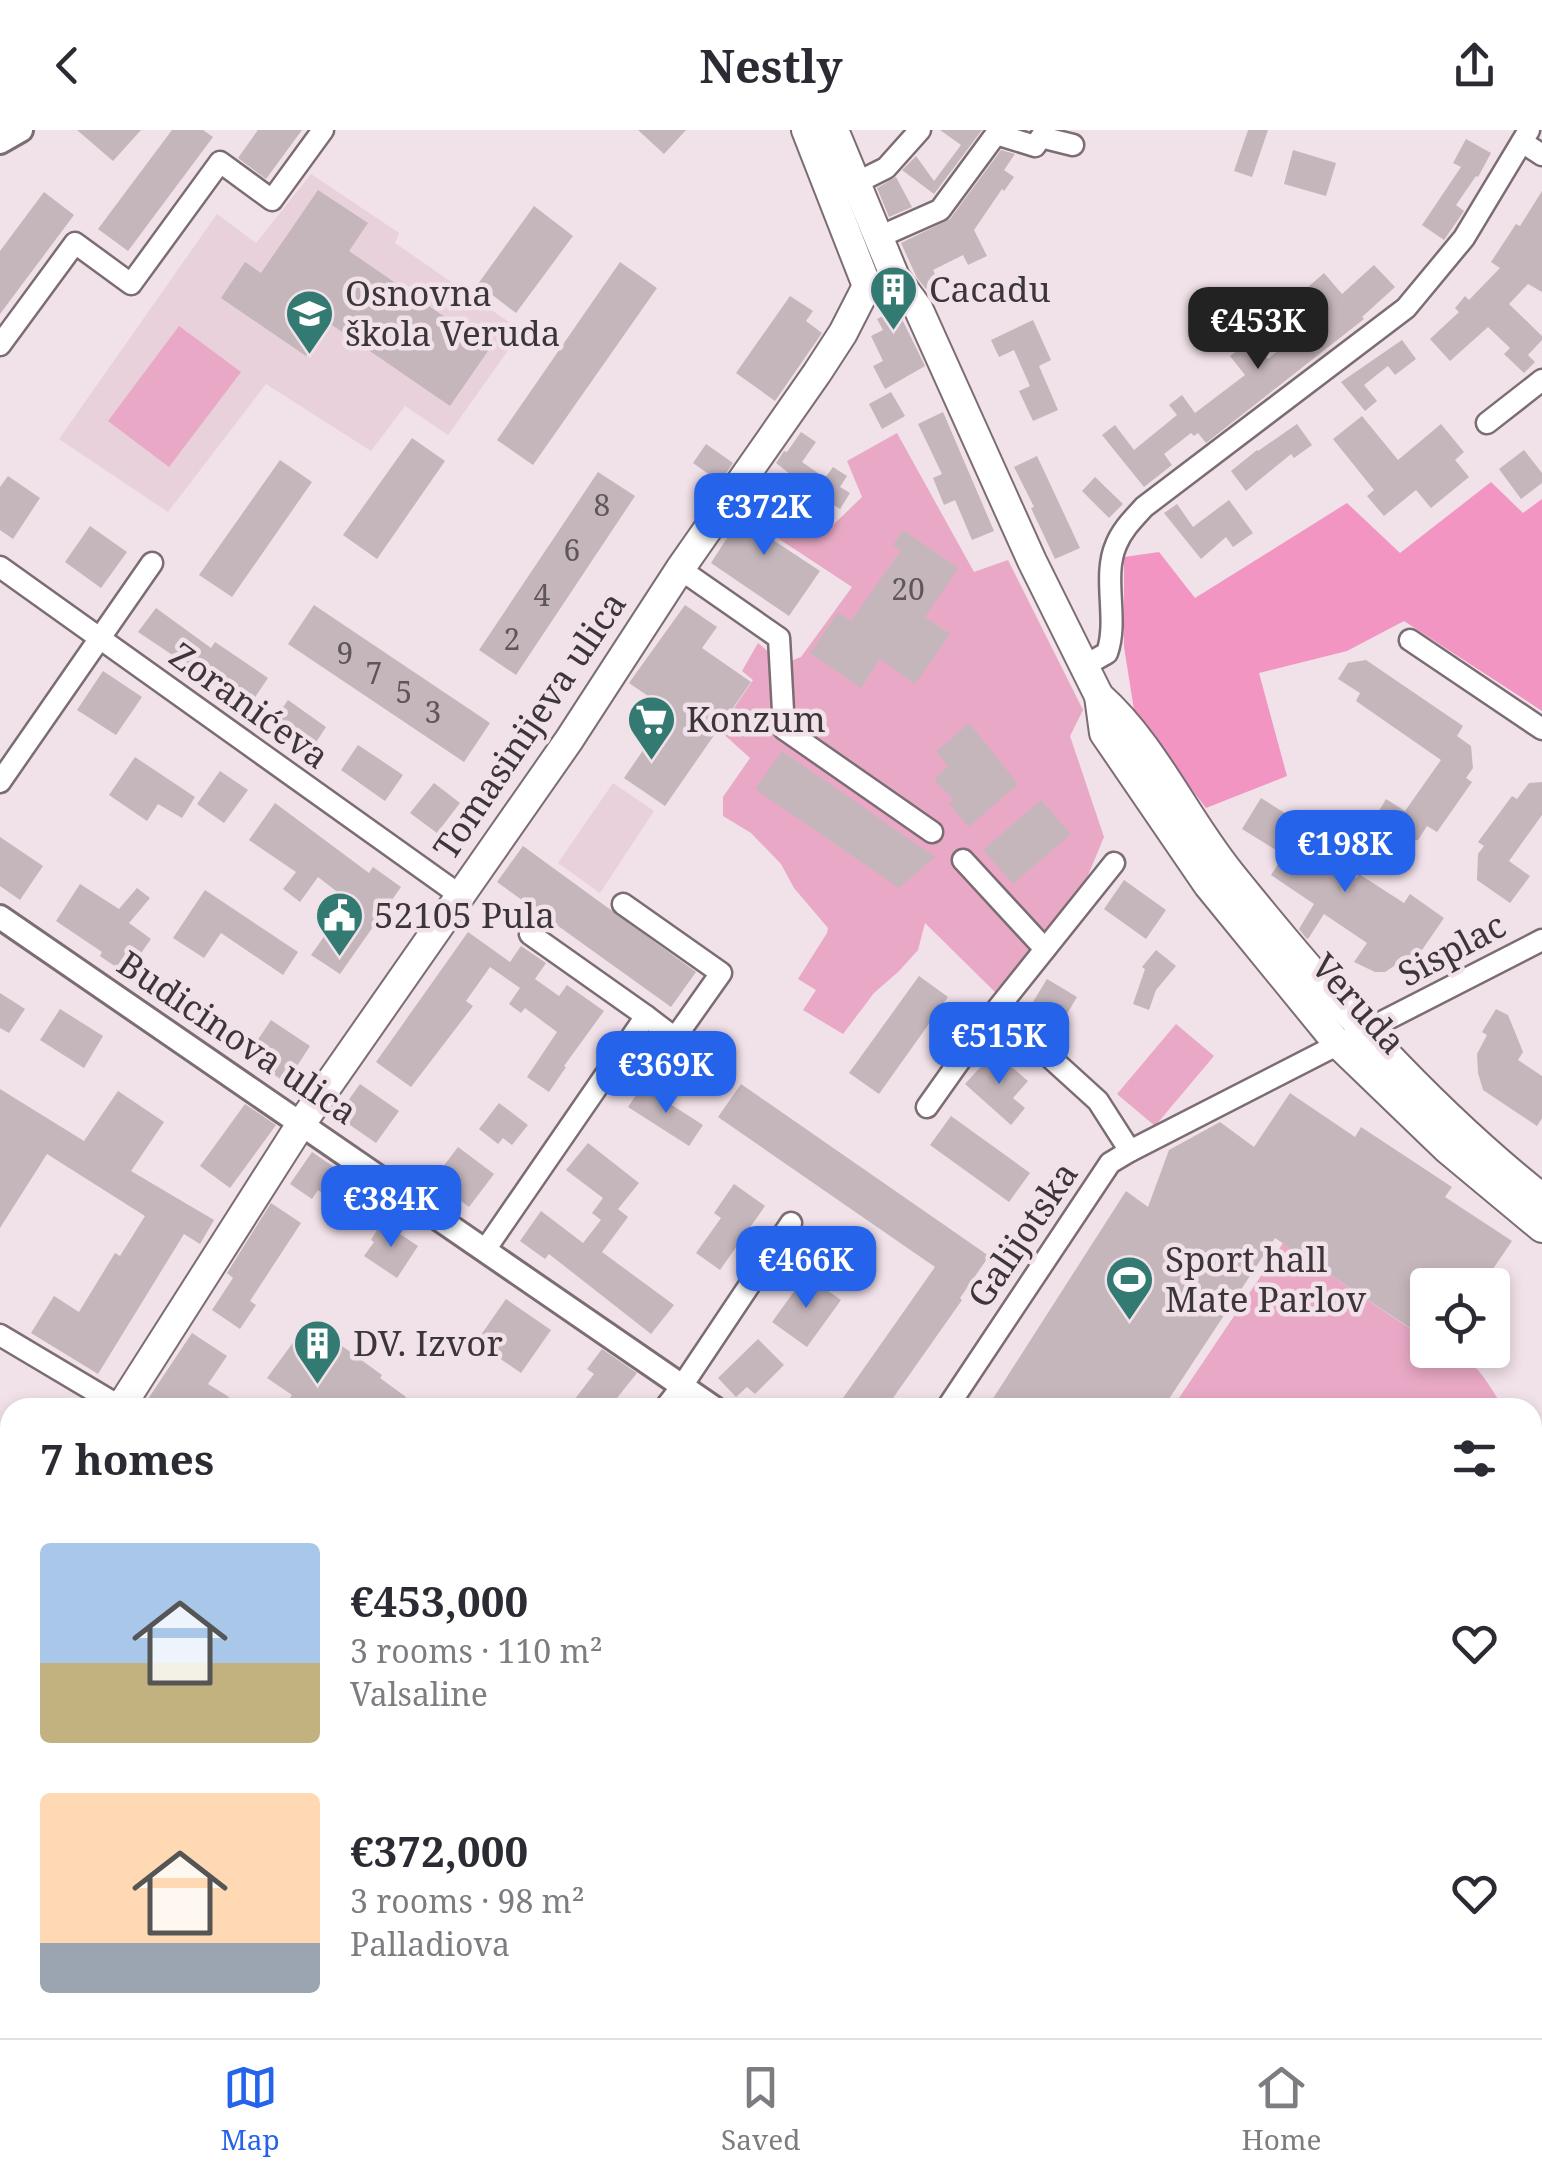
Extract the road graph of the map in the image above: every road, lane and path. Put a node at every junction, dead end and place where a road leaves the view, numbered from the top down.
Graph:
1 (21, 130) edge
2 (323, 130) edge
3 (806, 130) edge
4 (834, 130) edge
5 (920, 130) edge
6 (1526, 136) edge
7 (0, 142) edge
8 (1073, 145) dead end
9 (1542, 155) edge
10 (856, 183) junction
11 (879, 237) junction
12 (896, 277) junction
13 (867, 286) junction
14 (0, 345) edge
15 (1542, 380) edge
16 (1488, 423) dead end
17 (152, 563) dead end
18 (0, 567) edge
19 (680, 569) junction
20 (98, 638) junction
21 (1410, 640) dead end
22 (1084, 666) junction
23 (1099, 696) junction
24 (1542, 729) edge
25 (0, 782) edge
26 (932, 832) dead end
27 (962, 860) dead end
28 (1114, 862) dead end
29 (460, 896) junction
30 (624, 904) dead end
31 (0, 918) edge
32 (530, 934) dead end
33 (1542, 940) edge
34 (1045, 950) junction
35 (646, 1016) junction
36 (990, 1018) junction
37 (1364, 1032) junction
38 (1338, 1044) junction
39 (927, 1107) dead end
40 (301, 1124) junction
41 (1130, 1151) junction
42 (1542, 1198) edge
43 (791, 1222) dead end
44 (1542, 1228) edge
45 (485, 1250) junction
46 (0, 1335) edge
47 (682, 1386) junction
48 (105, 1398) edge
49 (126, 1398) edge
50 (673, 1398) edge
51 (699, 1398) edge
52 (954, 1398) edge

1 - 7 street
2 - 14 street
3 - 13 main road
4 - 10 main road, Veruda
5 - 10 street
6 - 9 street
6 - 22 street
8 - 11 street
10 - 11 main road, Veruda
11 - 12 main road, Veruda
12 - 13 main road
12 - 22 main road, Veruda
13 - 19 main road, Tomasinijeva ulica
15 - 16 street
17 - 20 street
18 - 20 street, Zoranićeva
19 - 26 street
19 - 29 main road, Tomasinijeva ulica
20 - 25 street
20 - 29 street, Zoranićeva
21 - 24 street
22 - 23 main road, Veruda
23 - 37 main road, Veruda
23 - 38 main road, Veruda
27 - 34 street
28 - 34 street
29 - 40 main road, Tomasinijeva ulica
30 - 35 street
31 - 40 street, Budicinova ulica
32 - 35 street
33 - 37 street, Sisplac
34 - 36 street
35 - 45 street
36 - 39 street
36 - 41 street
37 - 38 street, Sisplac
37 - 42 main road, Veruda
38 - 41 street, Galijotska
38 - 44 main road, Veruda
40 - 45 street, Budicinova ulica
40 - 49 main road, Tomasinijeva ulica
41 - 52 street, Galijotska
43 - 47 street
45 - 47 street, Budicinova ulica
46 - 48 street
47 - 50 street
47 - 51 street, Budicinova ulica

